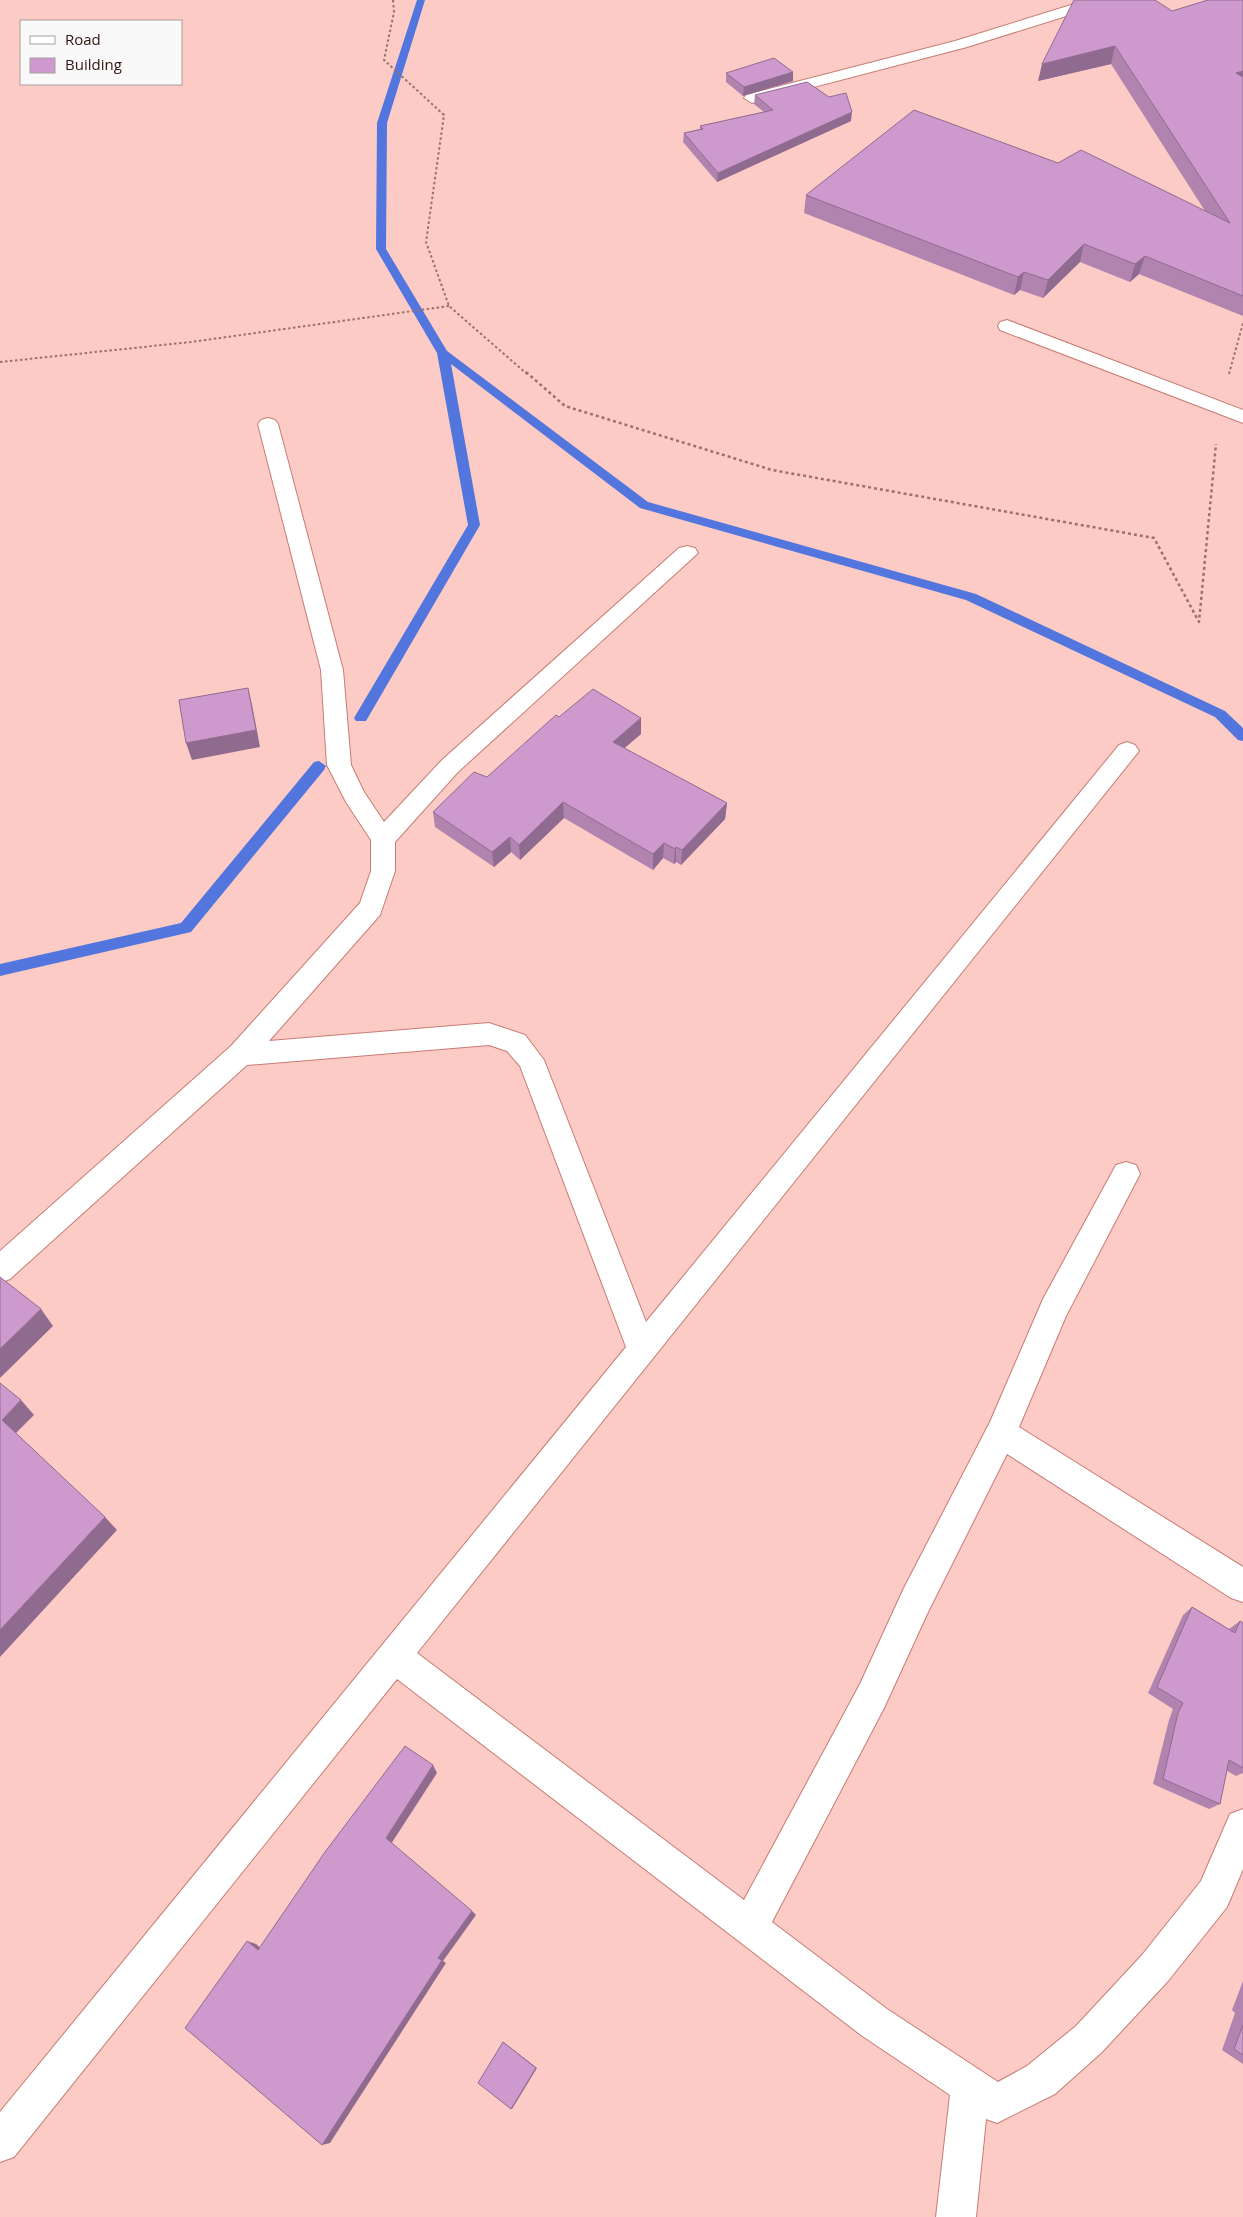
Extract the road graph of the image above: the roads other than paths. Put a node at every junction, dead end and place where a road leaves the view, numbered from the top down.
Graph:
1 (1103, 0) edge
2 (752, 98) edge
3 (1007, 326) dead end
4 (1243, 418) edge
5 (268, 424) dead end
6 (687, 553) dead end
7 (1127, 751) dead end
8 (383, 839) junction
9 (241, 1054) junction
10 (1126, 1174) dead end
11 (0, 1270) edge
12 (642, 1350) junction
13 (1001, 1434) junction
14 (1243, 1586) edge
15 (394, 1656) junction
16 (1243, 1828) edge
17 (750, 1927) junction
18 (970, 2085) junction
19 (0, 2143) edge
20 (956, 2217) edge

1 - 2 street
3 - 4 street
5 - 8 street
6 - 8 street
7 - 12 street
8 - 9 street
9 - 11 street
9 - 12 street
10 - 13 street
12 - 15 street
13 - 14 street
13 - 17 street
15 - 17 street
15 - 19 street
16 - 18 street
17 - 18 street
18 - 20 street

